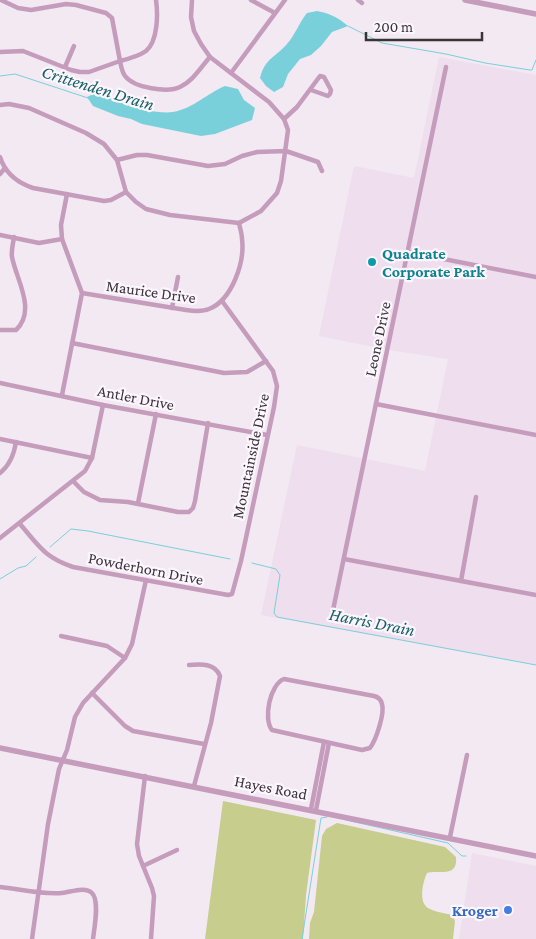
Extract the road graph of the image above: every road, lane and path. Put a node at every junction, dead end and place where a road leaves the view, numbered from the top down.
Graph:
1 (1, 0) edge
2 (156, 0) edge
3 (192, 0) edge
4 (251, 0) edge
5 (285, 0) edge
6 (465, 0) edge
7 (275, 13) junction
8 (536, 14) edge
9 (74, 46) dead end
10 (0, 52) edge
11 (210, 57) junction
12 (120, 62) junction
13 (65, 67) junction
14 (446, 67) dead end
15 (231, 73) junction
16 (311, 90) junction
17 (0, 105) edge
18 (284, 119) junction
19 (286, 151) junction
20 (0, 157) edge
21 (117, 160) junction
22 (6, 168) junction
23 (322, 171) dead end
24 (0, 174) edge
25 (126, 192) junction
26 (68, 194) junction
27 (239, 223) junction
28 (0, 235) edge
29 (14, 237) junction
30 (62, 239) junction
31 (408, 252) junction
32 (178, 277) dead end
33 (536, 277) edge
34 (82, 293) junction
35 (222, 301) junction
36 (172, 308) junction
37 (0, 330) edge
38 (72, 343) junction
39 (266, 361) junction
40 (0, 383) edge
41 (62, 395) junction
42 (103, 404) junction
43 (376, 404) junction
44 (156, 414) junction
45 (208, 423) junction
46 (267, 435) junction
47 (536, 435) edge
48 (0, 439) edge
49 (16, 442) junction
50 (92, 458) junction
51 (0, 473) edge
52 (73, 481) junction
53 (476, 497) dead end
54 (138, 503) junction
55 (20, 524) junction
56 (0, 538) edge
57 (245, 543) joint
58 (344, 559) junction
59 (146, 580) junction
60 (461, 581) junction
61 (536, 595) edge
62 (332, 615) dead end
63 (62, 636) dead end
64 (125, 658) junction
65 (188, 665) dead end
66 (92, 693) junction
67 (327, 742) junction
68 (204, 744) junction
69 (0, 748) edge
70 (466, 755) dead end
71 (63, 760) junction
72 (145, 776) junction
73 (194, 786) junction
74 (314, 810) junction
75 (450, 837) junction
76 (176, 850) dead end
77 (536, 856) edge
78 (143, 866) junction
79 (0, 887) edge
80 (38, 892) junction
81 (32, 939) edge
82 (94, 939) edge
83 (151, 939) edge

1 - 12 street
2 - 12 street
3 - 11 street
4 - 7 street
5 - 7 street
6 - 8 street
7 - 15 street
9 - 13 street
10 - 13 street
11 - 12 street
11 - 15 street
12 - 13 street
14 - 31 street, Leone Drive
15 - 18 street
16 - 16 street
16 - 18 street
17 - 21 street
18 - 19 street
19 - 21 street
19 - 23 street
19 - 27 street
20 - 22 street
21 - 25 street
22 - 24 street
22 - 26 street
25 - 26 street
25 - 27 street
26 - 30 street
27 - 35 street
28 - 29 street
29 - 30 street
29 - 37 street
30 - 34 street
31 - 33 street
31 - 43 street, Leone Drive
32 - 36 street
34 - 36 street, Maurice Drive
34 - 38 street
35 - 36 street, Maurice Drive
35 - 39 street, Mountainside Drive
38 - 39 street
38 - 41 street
39 - 46 street, Mountainside Drive
40 - 41 street, Antler Drive
41 - 42 street, Antler Drive
42 - 44 street, Antler Drive
42 - 50 street
43 - 47 street
43 - 58 street, Leone Drive
44 - 45 street, Antler Drive
44 - 54 street
45 - 46 street, Antler Drive
45 - 54 street
46 - 57 street, Mountainside Drive
48 - 49 street
49 - 50 street
49 - 51 street
50 - 52 street
52 - 54 street
52 - 55 street
53 - 60 street
55 - 56 street
55 - 59 street, Powderhorn Drive
57 - 59 street, Powderhorn Drive
58 - 60 street
58 - 62 street, Leone Drive
59 - 64 street
60 - 61 street
63 - 64 street
64 - 66 street
65 - 68 street
66 - 68 street
66 - 71 street
67 - 67 street
67 - 74 street
68 - 73 street
69 - 71 street, Hayes Road
70 - 75 street
71 - 72 street, Hayes Road
71 - 80 street
72 - 73 street, Hayes Road
72 - 78 street
73 - 74 street, Hayes Road
74 - 75 street, Hayes Road
75 - 77 street, Hayes Road
76 - 78 street
78 - 83 street
79 - 80 street
80 - 81 street
80 - 82 street

